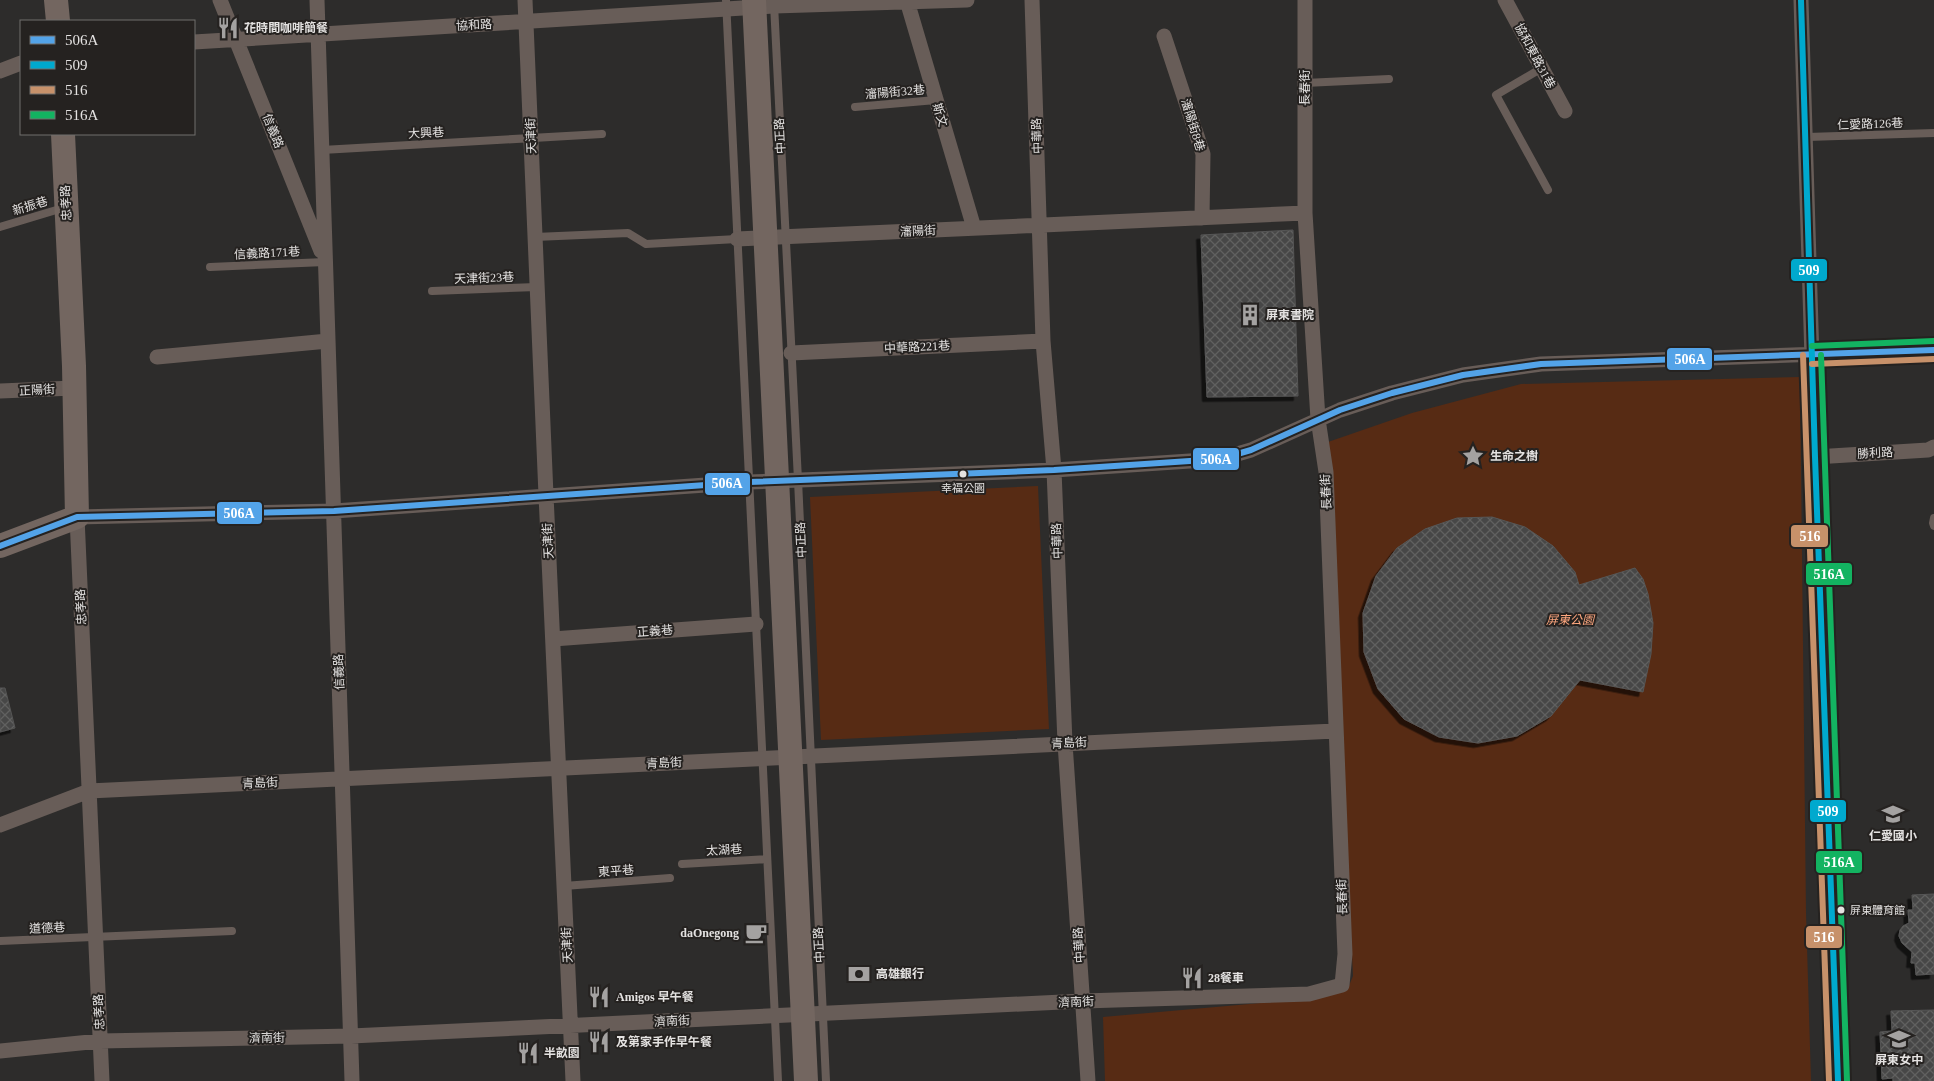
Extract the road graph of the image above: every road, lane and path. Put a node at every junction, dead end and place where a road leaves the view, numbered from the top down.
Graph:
1 (56, 0) edge
2 (220, 0) edge
3 (317, 0) edge
4 (525, 0) edge
5 (967, 0) edge
6 (1032, 0) edge
7 (1305, 0) edge
8 (1506, 0) edge
9 (1801, 0) edge
10 (907, 1) edge
11 (764, 3) edge
12 (726, 4) edge
13 (58, 20) edge
14 (526, 21) junction
15 (318, 34) junction
16 (1164, 36) dead end
17 (236, 39) junction
18 (195, 42) edge
19 (20, 63) edge
20 (1542, 68) junction
21 (0, 71) edge
22 (1389, 79) dead end
23 (1305, 83) junction
24 (936, 100) junction
25 (856, 107) dead end
26 (1565, 112) dead end
27 (1934, 133) edge
28 (602, 134) dead end
29 (63, 135) edge
30 (531, 138) junction
31 (1807, 138) junction
32 (322, 150) junction
33 (1548, 190) dead end
34 (67, 207) junction
35 (1305, 213) junction
36 (1202, 218) junction
37 (1040, 225) junction
38 (0, 227) edge
39 (974, 228) junction
40 (535, 236) junction
41 (776, 237) junction
42 (738, 239) junction
43 (326, 262) junction
44 (210, 267) dead end
45 (537, 287) junction
46 (432, 291) dead end
47 (328, 341) junction
48 (1043, 341) junction
49 (1934, 350) edge
50 (791, 353) junction
51 (1812, 355) junction
52 (157, 357) dead end
53 (74, 388) junction
54 (0, 391) edge
55 (1318, 419) junction
56 (1934, 447) edge
57 (1815, 457) junction
58 (1054, 470) junction
59 (788, 480) junction
60 (749, 482) junction
61 (546, 495) junction
62 (334, 511) junction
63 (77, 517) junction
64 (1934, 518) edge
65 (1934, 526) edge
66 (0, 546) edge
67 (756, 624) junction
68 (553, 639) junction
69 (1335, 731) junction
70 (1065, 743) junction
71 (801, 756) junction
72 (762, 758) junction
73 (559, 768) junction
74 (342, 779) junction
75 (89, 791) junction
76 (0, 825) edge
77 (767, 859) junction
78 (682, 864) dead end
79 (670, 878) dead end
80 (564, 886) junction
81 (232, 930) dead end
82 (95, 937) junction
83 (0, 941) edge
84 (1342, 985) joint
85 (1083, 1002) junction
86 (813, 1014) junction
87 (775, 1016) junction
88 (571, 1026) junction
89 (351, 1036) junction
90 (100, 1041) junction
91 (0, 1051) edge
92 (102, 1081) edge
93 (352, 1081) edge
94 (573, 1081) edge
95 (778, 1081) edge
96 (806, 1081) edge
97 (826, 1081) edge
98 (1088, 1081) edge
99 (1838, 1081) edge

1 - 13 main road
2 - 17 street, 信義路
3 - 15 street, 信義路
4 - 14 street, 天津街
5 - 10 street, 協和路
6 - 37 street, 中華路
7 - 23 street, 長春街
8 - 20 street, 協和東路31巷
9 - 31 street
10 - 11 street, 協和路
10 - 24 street, 斯文
11 - 12 street, 協和路
11 - 41 main road, 中正路
12 - 14 street, 協和路
12 - 42 lane
14 - 15 street, 協和路
14 - 30 street, 天津街
15 - 17 street, 協和路
15 - 32 street, 信義路
16 - 36 street, 瀋陽街8巷
17 - 18 street, 協和路
17 - 43 street, 信義路
19 - 21 street
20 - 26 street, 協和東路31巷
20 - 33 lane
22 - 23 lane
23 - 35 street, 長春街
24 - 25 lane, 瀋陽街32巷
24 - 39 street, 斯文
27 - 31 lane, 仁愛路126巷
28 - 30 lane, 大興巷
29 - 34 main road, 忠孝路
30 - 32 lane, 大興巷
30 - 40 street, 天津街
31 - 51 street
32 - 43 street, 信義路
34 - 38 lane, 新振巷
34 - 53 main road, 忠孝路
35 - 36 street, 瀋陽街
35 - 55 street, 長春街
36 - 37 street, 瀋陽街
37 - 39 street, 瀋陽街
37 - 48 street, 中華路
39 - 41 street, 瀋陽街
40 - 42 lane, 瀋陽街
40 - 45 street, 天津街
41 - 42 street, 瀋陽街
41 - 50 lane, 中正路
41 - 59 main road, 中正路
42 - 60 lane
43 - 44 lane, 信義路171巷
43 - 47 street, 信義路
45 - 46 lane, 天津街23巷
45 - 61 street, 天津街
47 - 52 street
47 - 62 street, 信義路
48 - 50 street, 中華路221巷
48 - 58 street, 中華路
49 - 51 street
50 - 59 lane, 中正路
51 - 55 street
51 - 57 street
53 - 54 street, 正陽街
53 - 63 main road, 忠孝路
55 - 58 street
55 - 69 street, 長春街
56 - 57 street, 勝利路
57 - 99 street
58 - 59 street
58 - 70 street, 中華路
59 - 60 street
59 - 71 main road, 中正路
60 - 61 street
60 - 67 lane
61 - 62 street
61 - 68 street, 天津街
62 - 63 street
62 - 74 street, 信義路
63 - 66 main road
63 - 75 street, 忠孝路
64 - 65 lane
67 - 68 street, 正義巷
67 - 72 lane
68 - 73 street, 天津街
69 - 70 street, 青島街
69 - 84 street, 長春街
70 - 71 street, 青島街
70 - 85 street, 中華路
71 - 72 street, 青島街
71 - 86 main road, 中正路
72 - 73 street, 青島街
72 - 77 lane
73 - 74 street, 青島街
73 - 80 street, 天津街
74 - 75 street, 青島街
74 - 89 street, 信義路
75 - 76 street, 青島街
75 - 82 street, 忠孝路
77 - 78 lane, 太湖巷
77 - 87 lane
79 - 80 lane, 東平巷
80 - 88 street, 天津街
81 - 82 lane, 道德巷
82 - 83 lane, 道德巷
82 - 90 street, 忠孝路
84 - 85 street, 濟南街
85 - 86 street, 濟南街
85 - 98 street, 中華路
86 - 87 street, 濟南街
86 - 96 main road, 中正路
86 - 97 lane, 中正路
87 - 88 street, 濟南街
87 - 95 lane
88 - 89 street, 濟南街
88 - 94 street, 天津街
89 - 90 street, 濟南街
89 - 93 street, 信義路
90 - 91 street, 濟南街
90 - 92 street, 忠孝路

